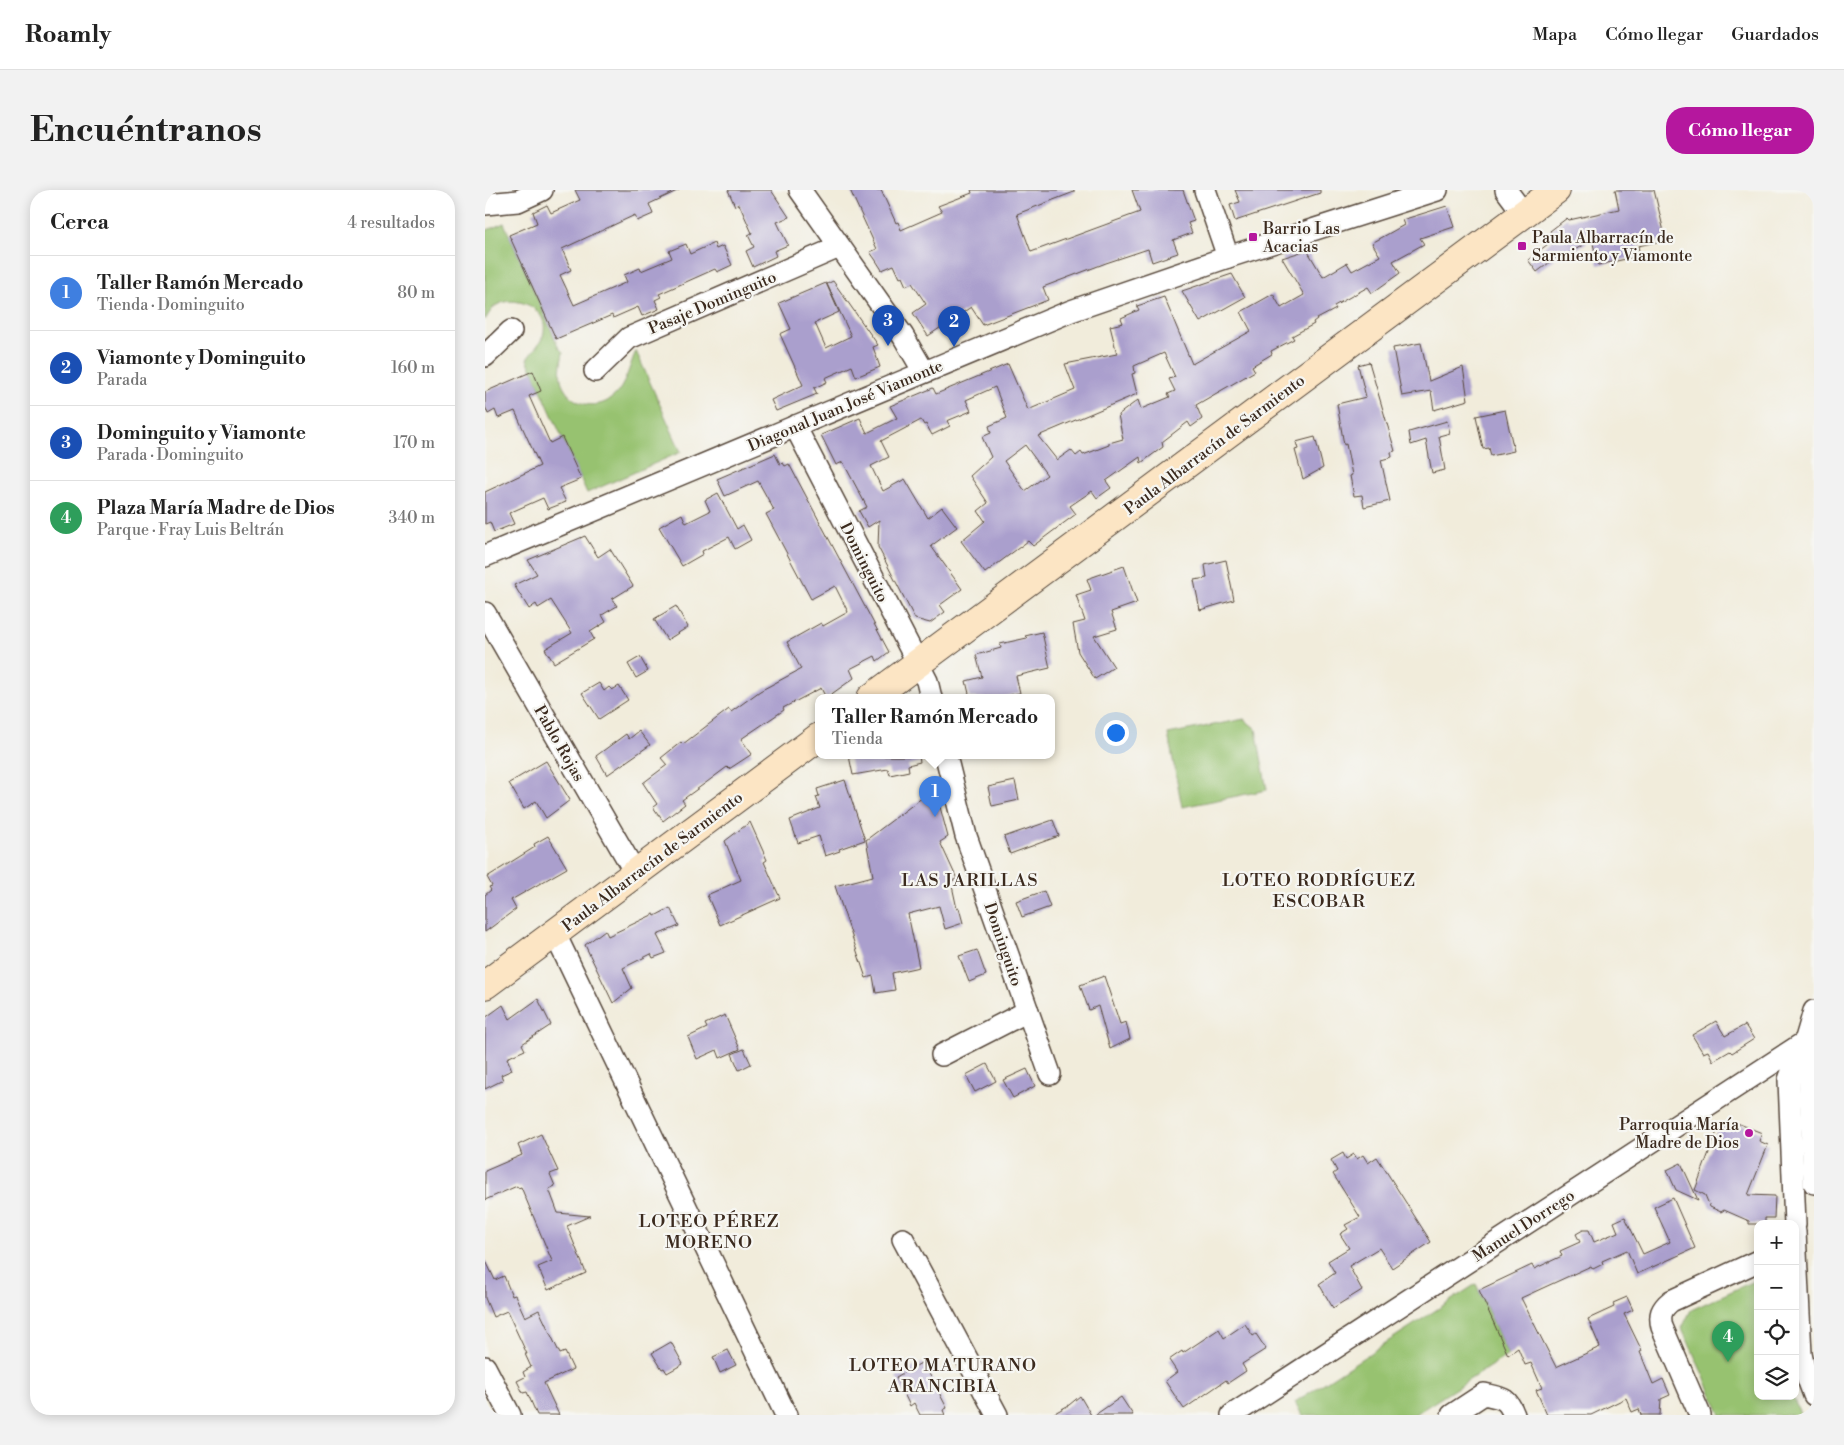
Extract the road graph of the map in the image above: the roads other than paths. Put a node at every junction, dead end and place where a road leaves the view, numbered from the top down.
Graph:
1 (543, 190) edge
2 (800, 190) edge
3 (1205, 190) edge
4 (1437, 190) edge
5 (1506, 190) edge
6 (1556, 190) edge
7 (485, 204) edge
8 (1524, 214) junction
9 (839, 247) junction
10 (1228, 257) junction
11 (511, 331) dead end
12 (485, 356) edge
13 (595, 371) dead end
14 (924, 372) junction
15 (795, 426) junction
16 (485, 556) edge
17 (485, 613) edge
18 (918, 664) junction
19 (877, 694) edge
20 (930, 694) edge
21 (815, 740) edge
22 (947, 759) edge
23 (636, 874) junction
24 (555, 934) junction
25 (485, 985) edge
26 (1028, 1011) junction
27 (1814, 1011) edge
28 (1809, 1039) edge
29 (942, 1055) dead end
30 (1050, 1074) dead end
31 (1814, 1183) edge
32 (1795, 1220) edge
33 (1814, 1236) edge
34 (903, 1238) dead end
35 (1799, 1242) edge
36 (1754, 1263) edge
37 (1796, 1265) edge
38 (485, 1367) edge
39 (1814, 1395) edge
40 (509, 1415) edge
41 (786, 1415) edge
42 (997, 1415) edge
43 (1232, 1415) edge
44 (1452, 1415) edge
45 (1514, 1415) edge
46 (1701, 1415) edge

1 - 7 street
2 - 9 street
3 - 10 street
4 - 10 street, Diagonal Juan José Viamonte
5 - 8 street
6 - 8 main road, Paula Albarracín de Sarmiento
8 - 18 main road, Paula Albarracín de Sarmiento
9 - 13 street, Pasaje Dominguito
9 - 14 street
10 - 14 street, Diagonal Juan José Viamonte
11 - 12 street
14 - 15 street, Diagonal Juan José Viamonte
15 - 16 street, Diagonal Juan José Viamonte
15 - 18 street, Dominguito
17 - 23 street, Pablo Rojas
18 - 19 main road, Paula Albarracín de Sarmiento
18 - 20 street, Dominguito
21 - 23 main road, Paula Albarracín de Sarmiento
22 - 26 street, Dominguito
23 - 24 main road, Paula Albarracín de Sarmiento
24 - 25 main road, Paula Albarracín de Sarmiento
24 - 41 street
26 - 29 street
26 - 30 street, Dominguito
27 - 28 street
28 - 31 street
28 - 32 street
28 - 43 street, Manuel Dorrego
33 - 35 street
34 - 42 street
36 - 46 street
37 - 39 street
38 - 40 street
44 - 45 street

